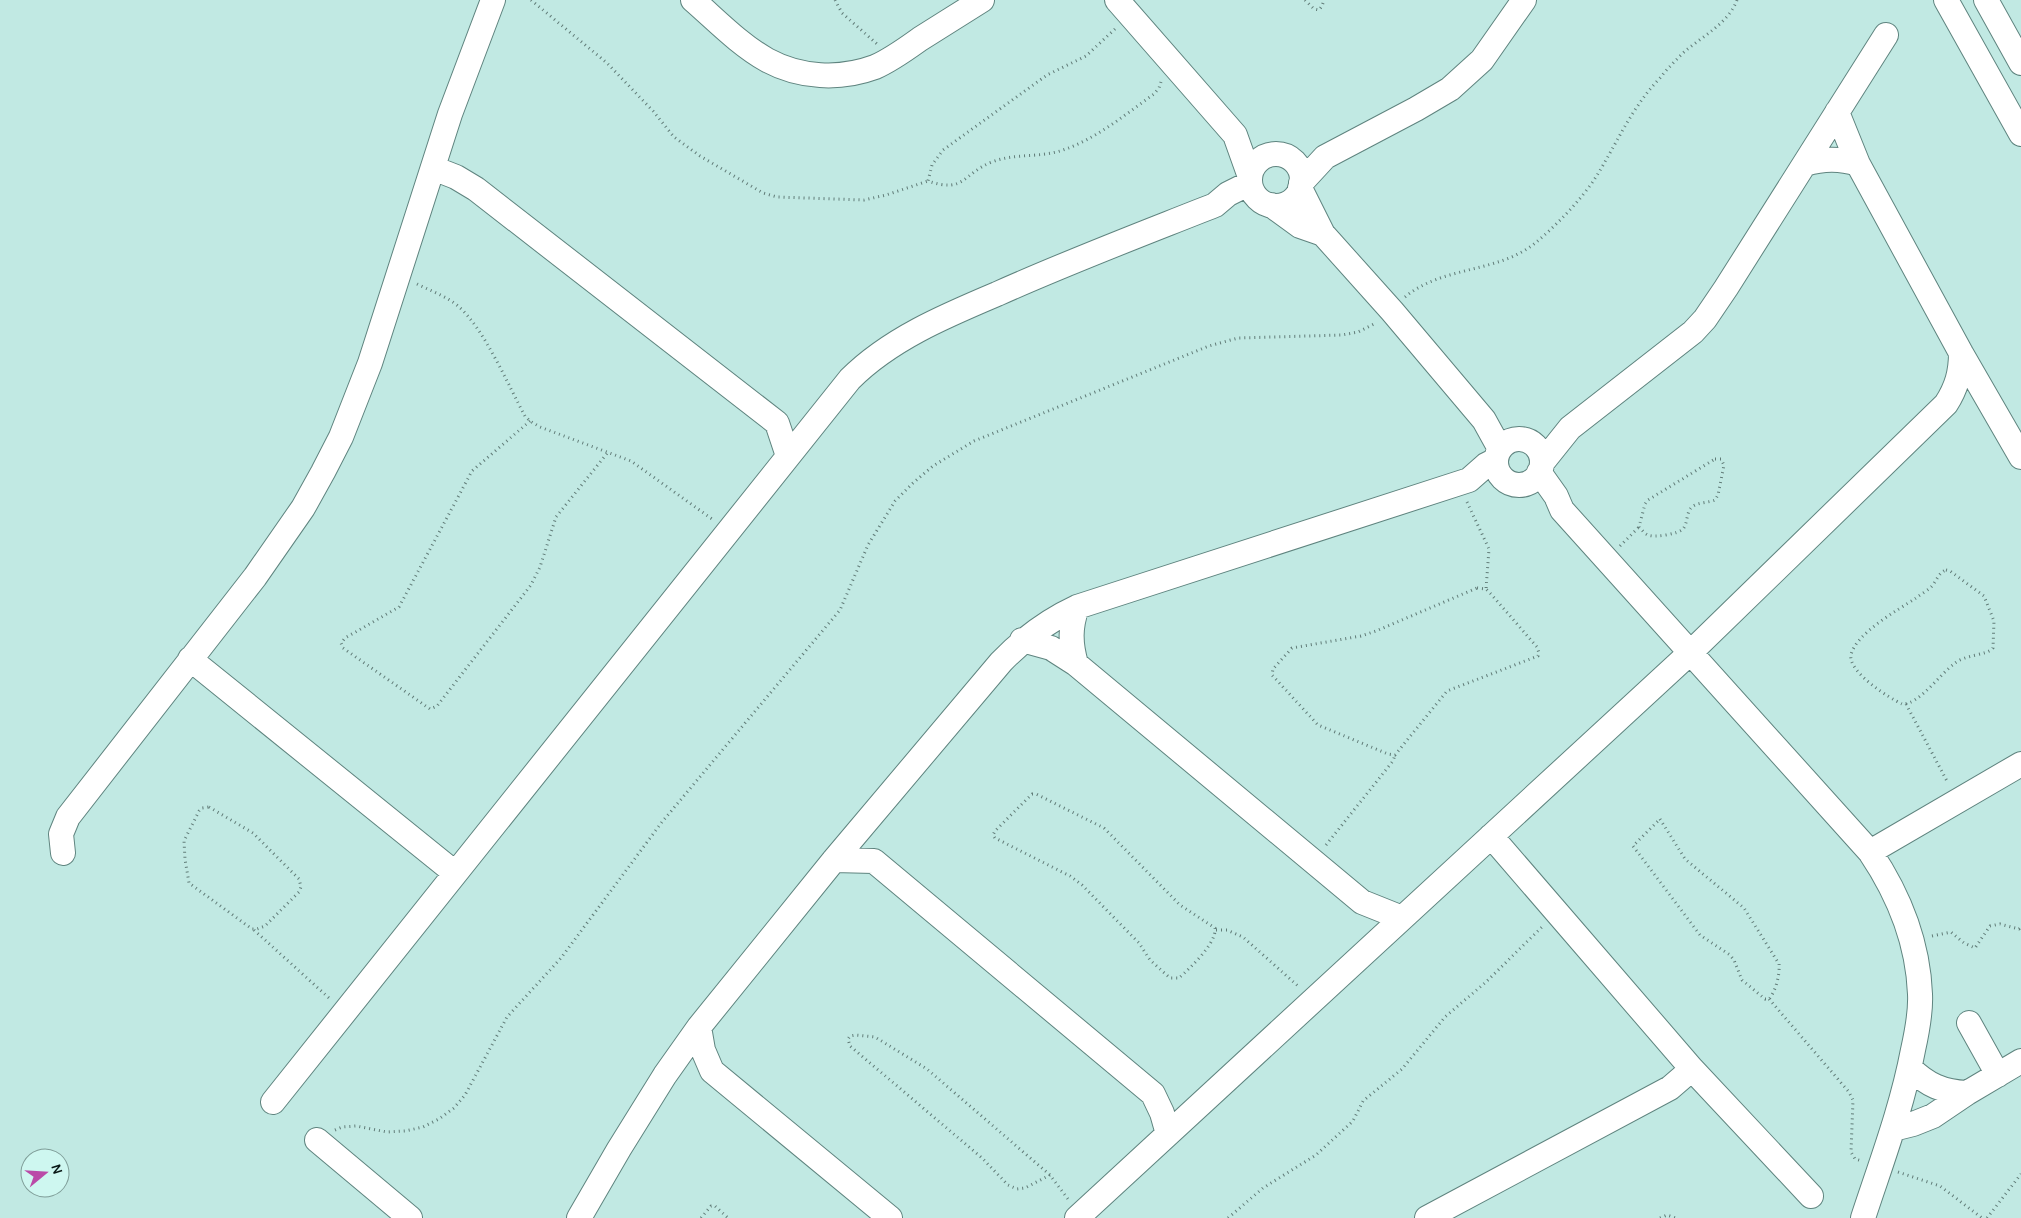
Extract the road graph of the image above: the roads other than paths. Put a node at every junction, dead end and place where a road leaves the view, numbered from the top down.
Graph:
1 (493, 0) edge
2 (693, 0) edge
3 (982, 0) edge
4 (1524, 0) edge
5 (1946, 0) edge
6 (1986, 0) edge
7 (1123, 7) edge
8 (1886, 35) dead end
9 (2021, 64) edge
10 (1837, 112) junction
11 (1235, 134) junction
12 (2021, 134) edge
13 (1284, 156) junction
14 (1325, 156) junction
15 (1805, 164) junction
16 (1858, 164) junction
17 (433, 168) junction
18 (1250, 180) junction
19 (1301, 185) junction
20 (1268, 204) junction
21 (1215, 205) junction
22 (1323, 234) junction
23 (1961, 353) junction
24 (1946, 404) junction
25 (1994, 409) junction
26 (777, 423) junction
27 (814, 424) junction
28 (1570, 428) junction
29 (1510, 447) junction
30 (788, 456) junction
31 (2021, 457) edge
32 (1527, 475) junction
33 (1464, 481) junction
34 (1078, 607) junction
35 (1022, 640) junction
36 (1692, 652) junction
37 (190, 658) junction
38 (1076, 664) junction
39 (2021, 764) edge
40 (862, 827) junction
41 (1491, 836) junction
42 (1870, 852) junction
43 (63, 853) dead end
44 (834, 860) junction
45 (874, 861) junction
46 (455, 873) junction
47 (1362, 902) junction
48 (1402, 918) junction
49 (1374, 944) junction
50 (1969, 1023) dead end
51 (700, 1027) junction
52 (2021, 1061) edge
53 (1910, 1068) junction
54 (1692, 1069) junction
55 (712, 1071) junction
56 (665, 1075) junction
57 (1998, 1075) junction
58 (1967, 1092) junction
59 (1153, 1094) junction
60 (273, 1102) dead end
61 (1193, 1112) junction
62 (1893, 1129) junction
63 (1168, 1134) junction
64 (318, 1140) road end
65 (1811, 1196) dead end
66 (1078, 1217) edge
67 (410, 1218) edge
68 (579, 1218) edge
69 (890, 1218) edge
70 (1427, 1218) edge
71 (1863, 1218) edge

1 - 17 street
2 - 3 street
4 - 14 street
5 - 12 street
6 - 9 street
7 - 11 street
8 - 10 street
10 - 15 street
10 - 16 street
11 - 13 street
11 - 18 street
13 - 14 street
13 - 18 street
13 - 19 street
14 - 19 street
15 - 16 street
15 - 28 street
16 - 23 street
17 - 26 street
17 - 37 street
18 - 20 street
18 - 21 street
19 - 20 street
19 - 22 street
20 - 21 street
20 - 22 street
21 - 27 street
22 - 29 street
23 - 24 street
23 - 25 street
24 - 25 street
24 - 36 street
25 - 31 street
26 - 27 street
26 - 30 street
27 - 30 street
28 - 29 street
28 - 32 street
29 - 32 street
29 - 32 street
29 - 33 street
30 - 46 street
32 - 33 street
32 - 36 street
33 - 34 street
34 - 35 street
34 - 38 street
35 - 38 street
35 - 40 street
36 - 41 street
36 - 42 street
37 - 43 street
37 - 46 street
38 - 47 street
39 - 42 street
40 - 44 street
40 - 45 street
41 - 48 street
41 - 54 street
42 - 53 street
44 - 45 street
44 - 51 street
45 - 59 street
46 - 60 street
47 - 48 street
47 - 49 street
48 - 49 street
49 - 61 street
50 - 57 street
51 - 55 street
51 - 56 street
52 - 57 street
53 - 58 street
53 - 62 street
54 - 65 street
54 - 70 street
55 - 56 street
55 - 69 street
56 - 68 street
57 - 58 street
58 - 62 street
59 - 61 street
59 - 63 street
61 - 63 street
62 - 71 street
63 - 66 street
64 - 67 street

